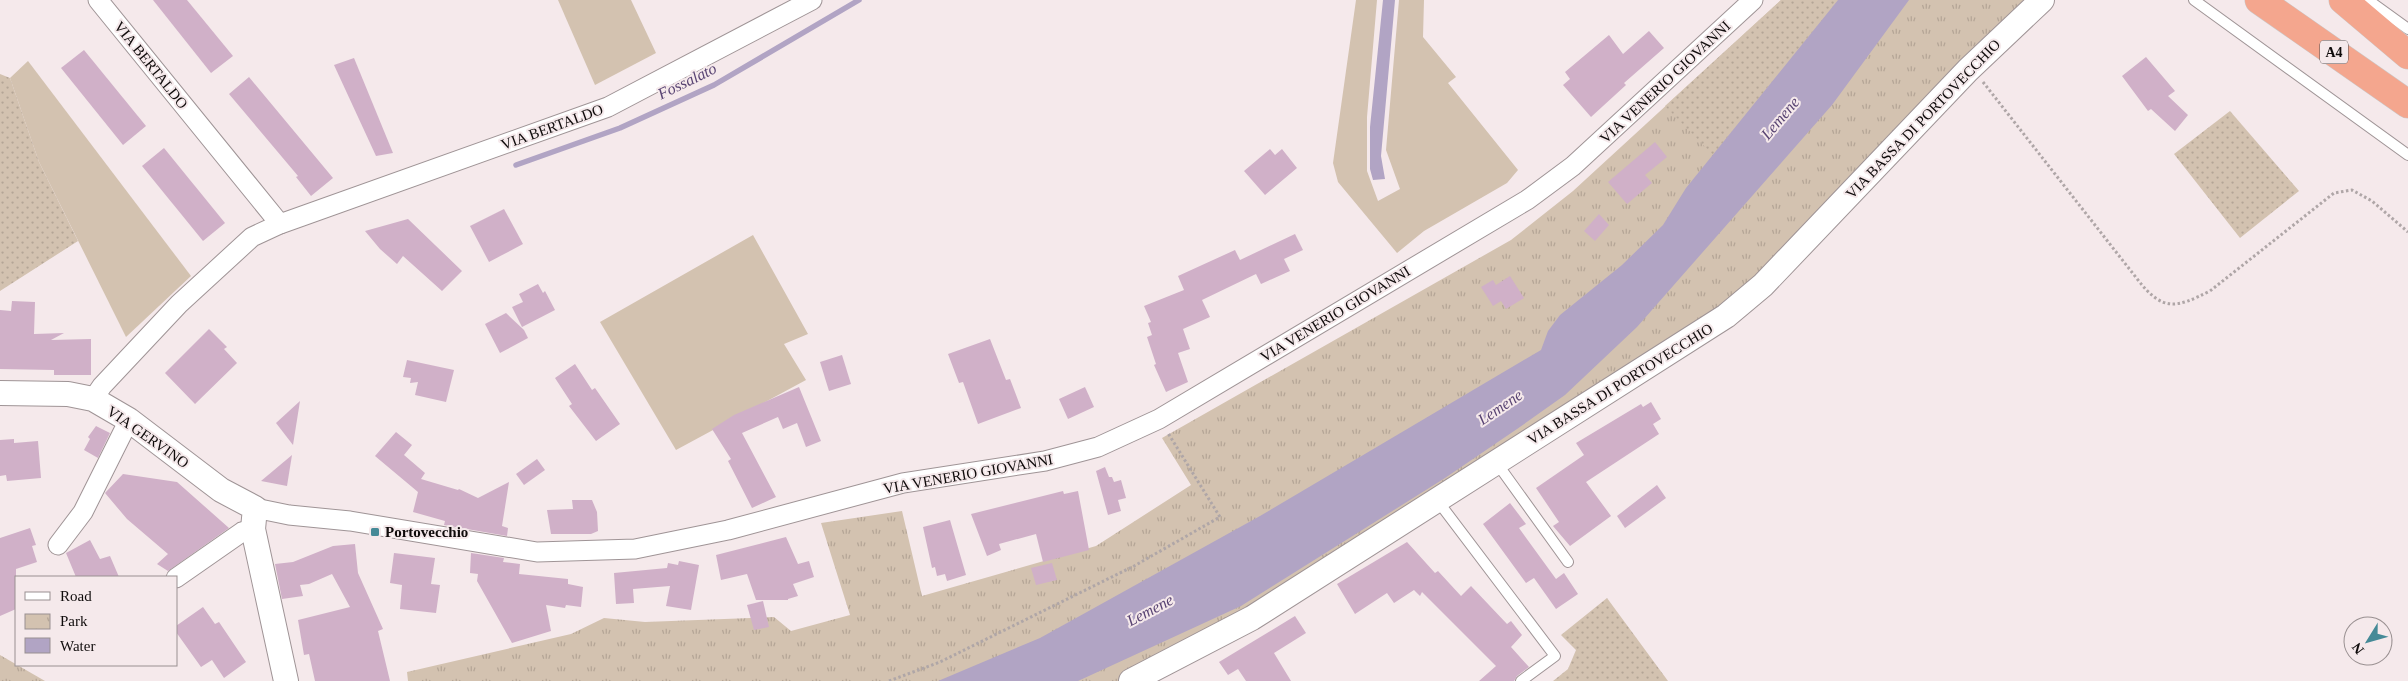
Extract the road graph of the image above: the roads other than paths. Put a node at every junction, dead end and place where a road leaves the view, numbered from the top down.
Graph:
1 (98, 0) edge
2 (812, 0) edge
3 (1753, 0) edge
4 (2042, 0) edge
5 (2194, 0) edge
6 (2259, 0) edge
7 (2343, 0) edge
8 (2368, 0) edge
9 (2408, 29) edge
10 (2408, 55) edge
11 (2408, 104) edge
12 (2408, 155) edge
13 (280, 224) junction
14 (0, 393) edge
15 (97, 393) junction
16 (129, 420) junction
17 (1496, 462) junction
18 (1437, 500) junction
19 (254, 518) junction
20 (58, 545) dead end
21 (1568, 562) dead end
22 (178, 577) edge
23 (286, 681) edge
24 (1131, 681) edge
25 (1521, 681) edge

1 - 13 street, VIA BERTALDO
2 - 13 street, VIA BERTALDO
3 - 19 street, VIA VENERIO GIOVANNI
4 - 17 street, VIA BASSA DI PORTOVECCHIO
5 - 12 lane
6 - 11 highway, A4
7 - 10 highway
8 - 9 lane
13 - 15 street, VIA BERTALDO
14 - 15 street, VIA GERVINO
15 - 16 street, VIA GERVINO
16 - 19 street, VIA GERVINO
16 - 20 street
17 - 18 street, VIA BASSA DI PORTOVECCHIO
17 - 21 lane
18 - 24 street, VIA BASSA DI PORTOVECCHIO
18 - 25 lane
19 - 22 street
19 - 23 street

